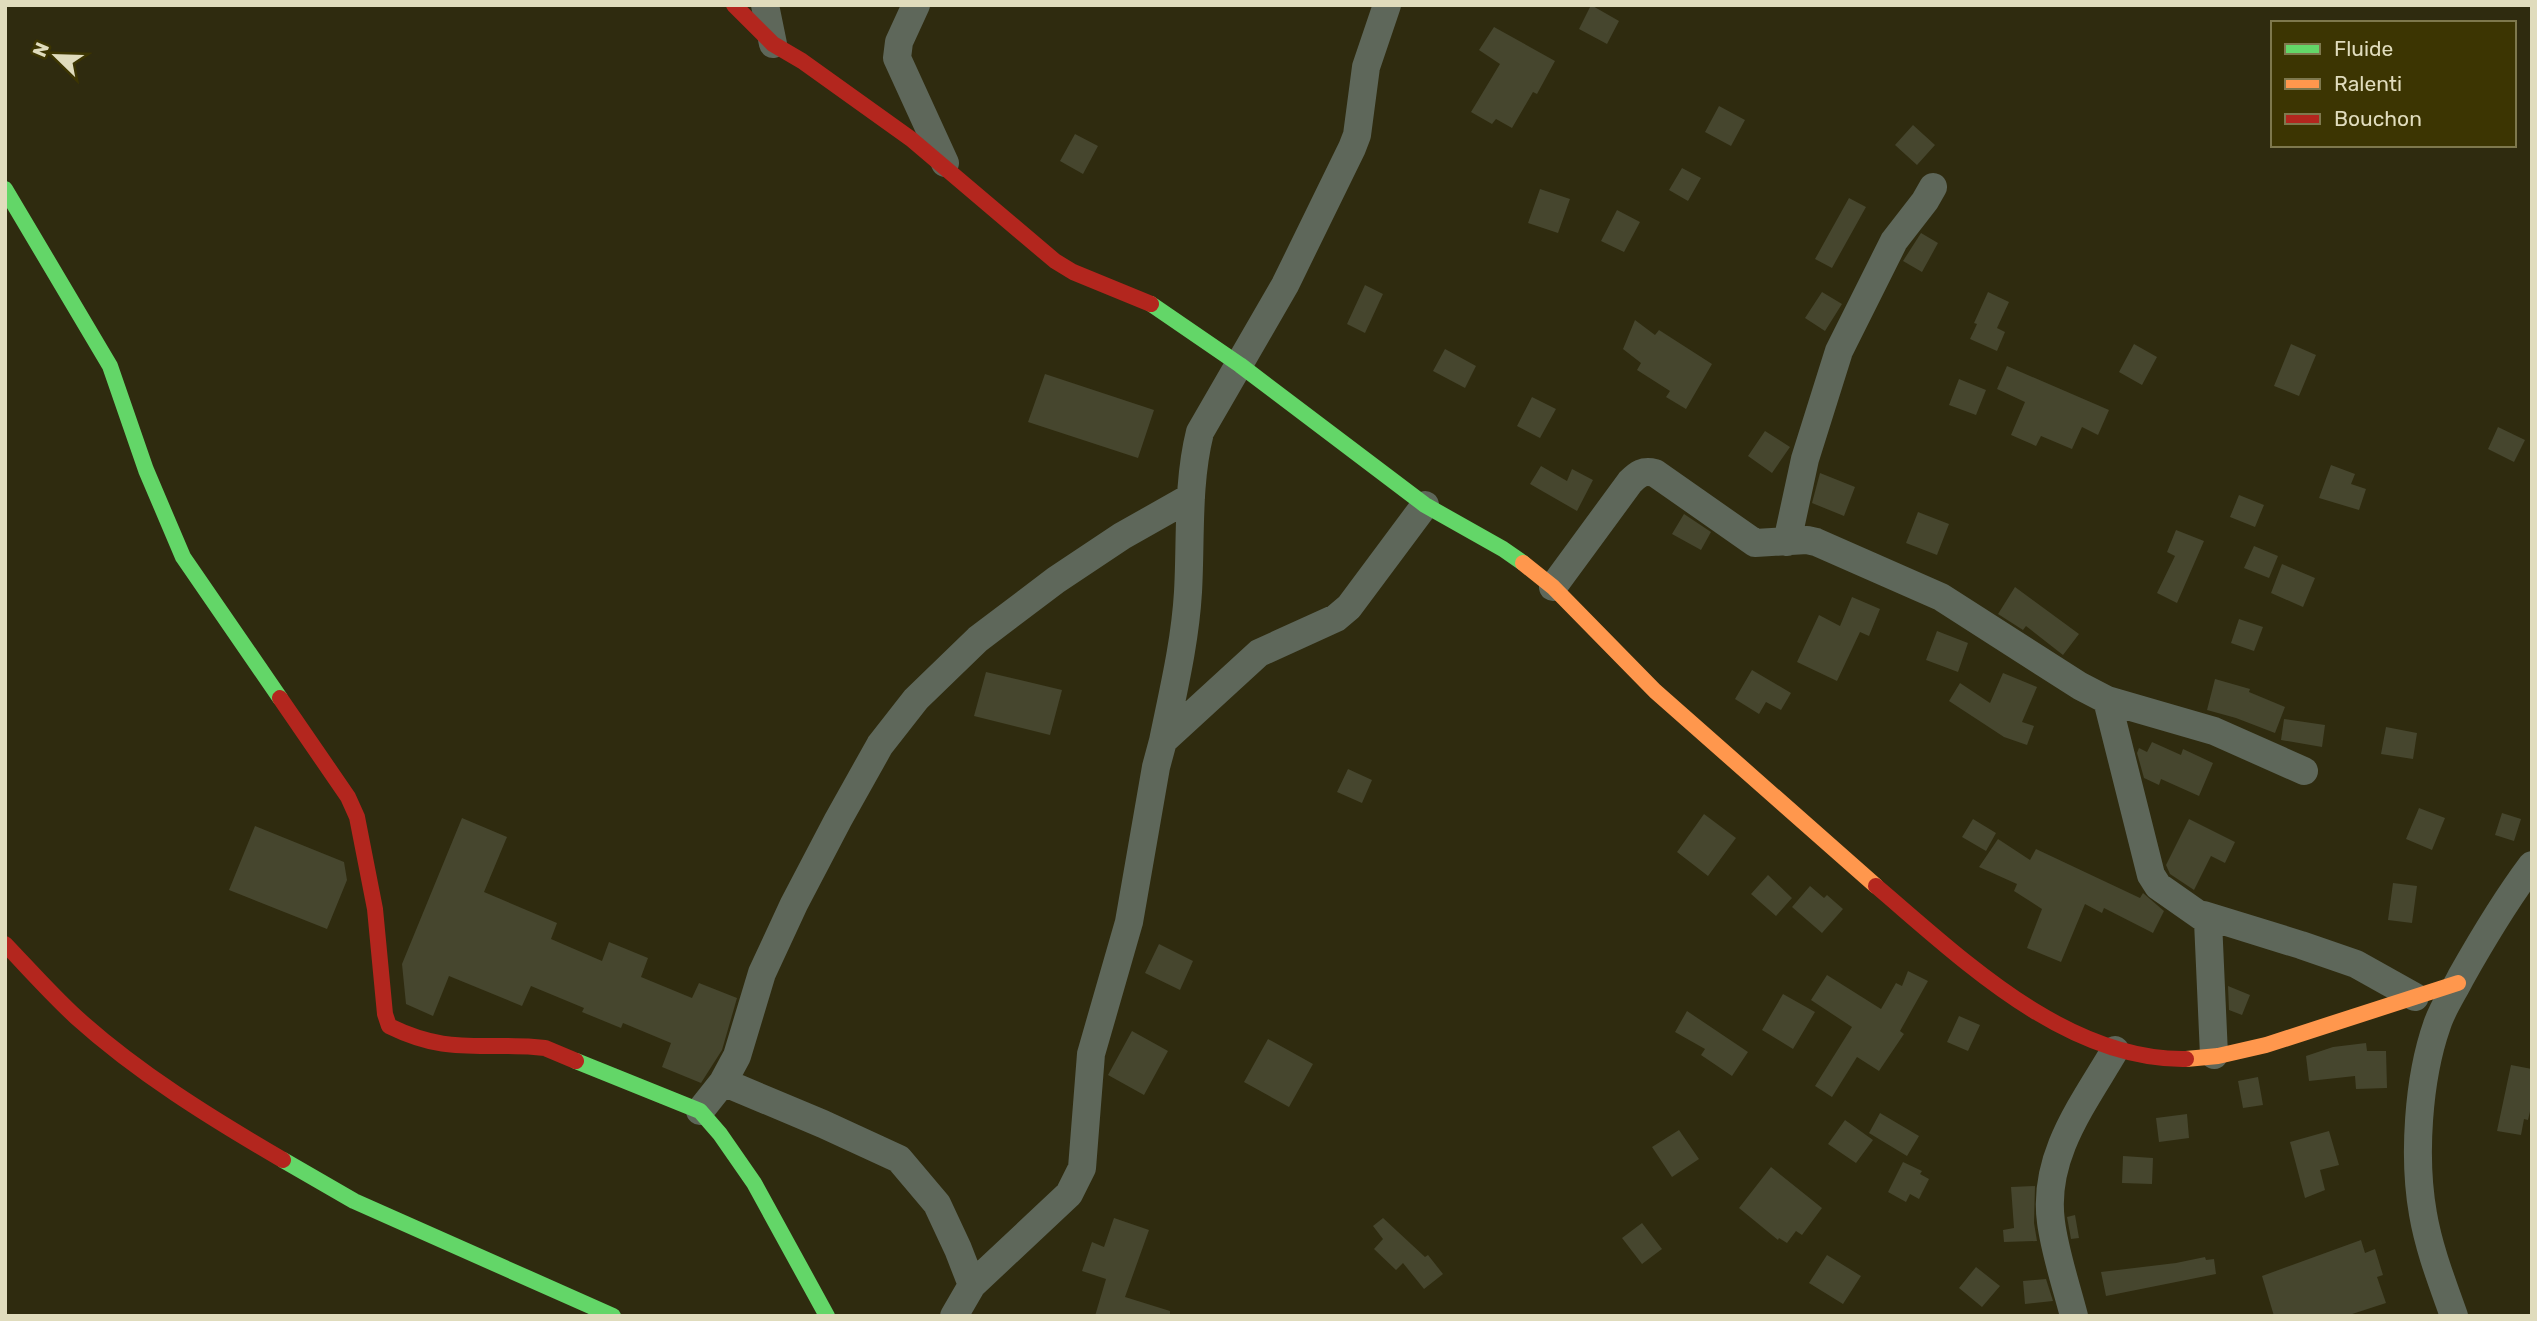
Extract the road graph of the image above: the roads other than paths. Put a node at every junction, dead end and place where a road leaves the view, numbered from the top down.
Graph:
1 (734, 5) edge
2 (765, 5) edge
3 (916, 5) edge
4 (1386, 6) edge
5 (773, 44) junction
6 (948, 170) junction
7 (1933, 187) dead end
8 (5, 189) edge
9 (1240, 365) junction
10 (1191, 497) junction
11 (1425, 505) junction
12 (1787, 542) junction
13 (1553, 587) junction
14 (2107, 699) junction
15 (1163, 741) junction
16 (2304, 771) dead end
17 (2532, 865) edge
18 (2204, 915) junction
19 (5, 944) edge
20 (2458, 983) junction
21 (2414, 997) junction
22 (2115, 1050) junction
23 (2214, 1055) junction
24 (723, 1082) junction
25 (700, 1111) junction
26 (972, 1285) junction
27 (613, 1316) edge
28 (827, 1316) edge
29 (954, 1316) edge
30 (2074, 1316) edge
31 (2454, 1316) edge

1 - 5 street
2 - 5 street
3 - 6 street
4 - 9 street
5 - 6 street
6 - 9 street
7 - 12 street
8 - 25 street
9 - 10 street
9 - 11 street
10 - 15 street
10 - 24 street
11 - 13 street
11 - 15 street
12 - 13 street
12 - 14 street
13 - 22 street
14 - 16 street
14 - 18 street
15 - 26 street
17 - 20 street
18 - 21 street
18 - 23 street
19 - 27 street
20 - 21 street
20 - 31 street
21 - 23 street
22 - 23 street
22 - 30 street
24 - 25 street
24 - 26 street
25 - 28 street
26 - 29 street

